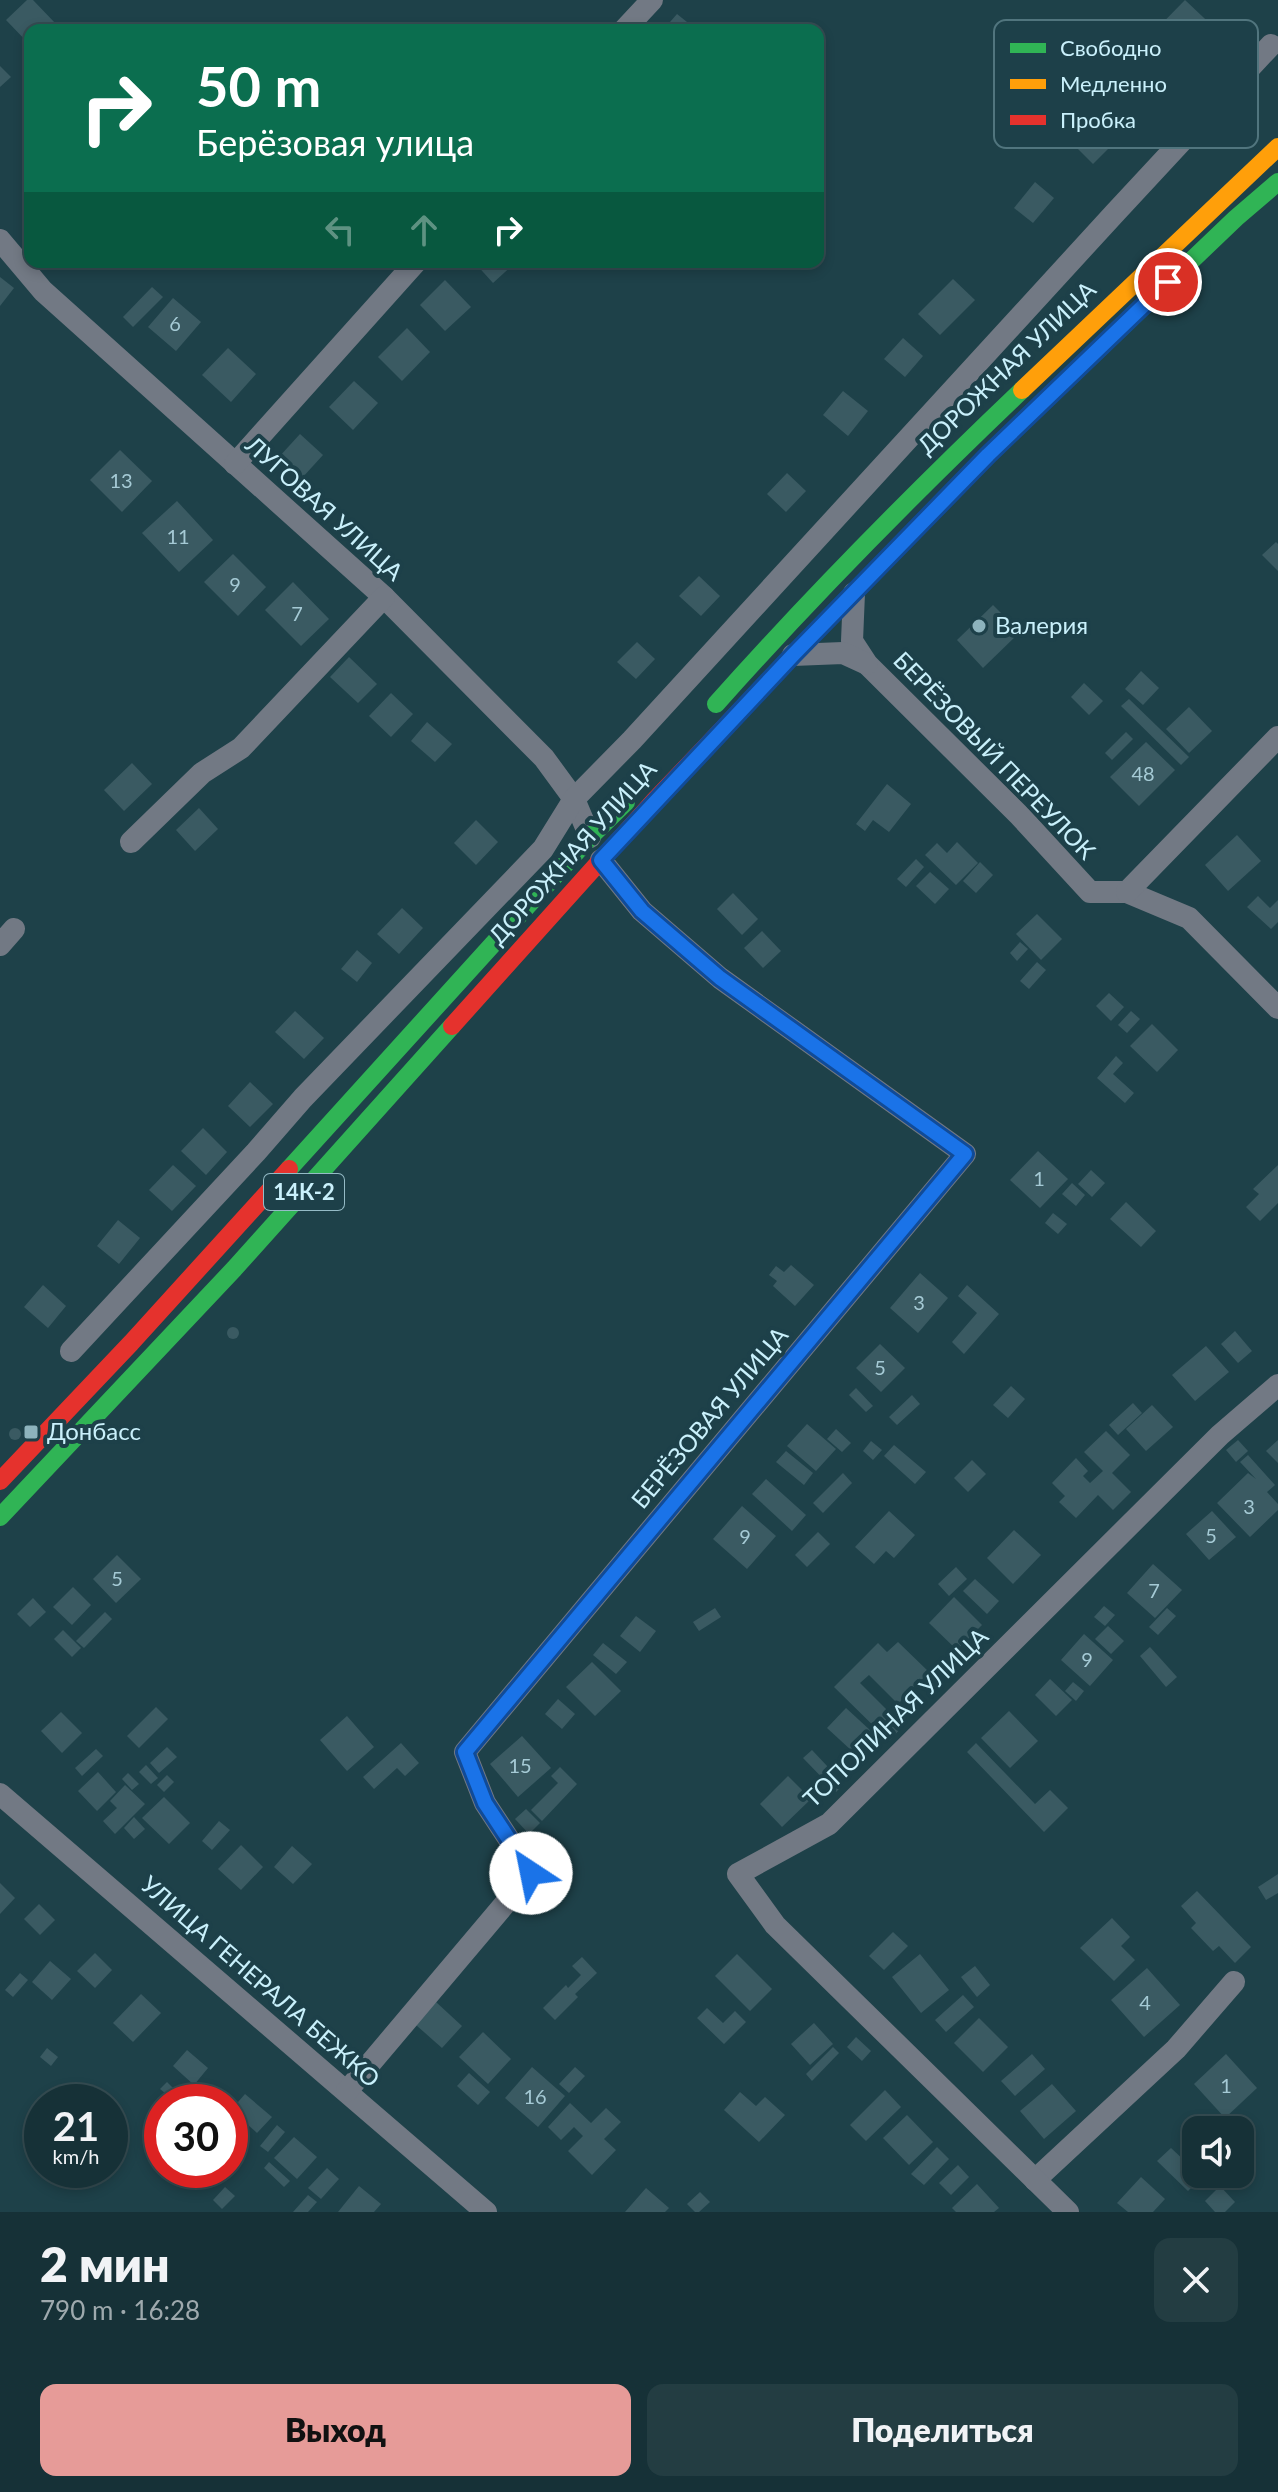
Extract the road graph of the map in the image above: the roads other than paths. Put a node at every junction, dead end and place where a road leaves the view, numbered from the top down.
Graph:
1 (652, 0) edge
2 (630, 24) edge
3 (1271, 45) dead end
4 (1258, 59) edge
5 (1278, 147) edge
6 (1175, 148) edge
7 (1278, 182) edge
8 (0, 240) edge
9 (411, 268) edge
10 (235, 464) junction
11 (854, 593) junction
12 (384, 597) junction
13 (793, 655) junction
14 (867, 664) junction
15 (701, 720) dead end
16 (1278, 737) edge
17 (640, 787) dead end
18 (574, 799) junction
19 (590, 837) junction
20 (131, 842) dead end
21 (601, 860) junction
22 (1127, 892) junction
23 (1278, 1008) edge
24 (71, 1351) dead end
25 (1278, 1385) edge
26 (0, 1481) edge
27 (0, 1517) edge
28 (0, 1794) edge
29 (1234, 1982) dead end
30 (347, 2091) junction
31 (1035, 2180) junction
32 (486, 2212) edge
33 (1068, 2212) edge

1 - 2 street
3 - 4 street, ДОРОЖНАЯ УЛИЦА
5 - 15 main road, ДОРОЖНАЯ УЛИЦА
6 - 18 street, ДОРОЖНАЯ УЛИЦА
7 - 11 main road, ДОРОЖНАЯ УЛИЦА
8 - 10 street, ЛУГОВАЯ УЛИЦА
9 - 10 street
10 - 12 street, ЛУГОВАЯ УЛИЦА
11 - 13 main road, ДОРОЖНАЯ УЛИЦА
11 - 14 street, БЕРЁЗОВЫЙ ПЕРЕУЛОК
12 - 18 street, ЛУГОВАЯ УЛИЦА
12 - 20 street
13 - 14 street, БЕРЁЗОВЫЙ ПЕРЕУЛОК
13 - 21 main road, ДОРОЖНАЯ УЛИЦА
14 - 22 street, БЕРЁЗОВЫЙ ПЕРЕУЛОК
16 - 22 street
17 - 19 main road, ДОРОЖНАЯ УЛИЦА
18 - 19 street, ЛУГОВАЯ УЛИЦА
18 - 24 street, ДОРОЖНАЯ УЛИЦА
19 - 26 main road, ДОРОЖНАЯ УЛИЦА / 14К-2
21 - 27 main road, ДОРОЖНАЯ УЛИЦА / 14К-2
21 - 30 street, БЕРЁЗОВАЯ УЛИЦА
22 - 23 street, БЕРЁЗОВЫЙ ПЕРЕУЛОК
25 - 31 street, ТОПОЛИНАЯ УЛИЦА
28 - 30 street, УЛИЦА ГЕНЕРАЛА БЕЖКО
29 - 31 street
30 - 32 street, УЛИЦА ГЕНЕРАЛА БЕЖКО
31 - 33 street, ТОПОЛИНАЯ УЛИЦА

